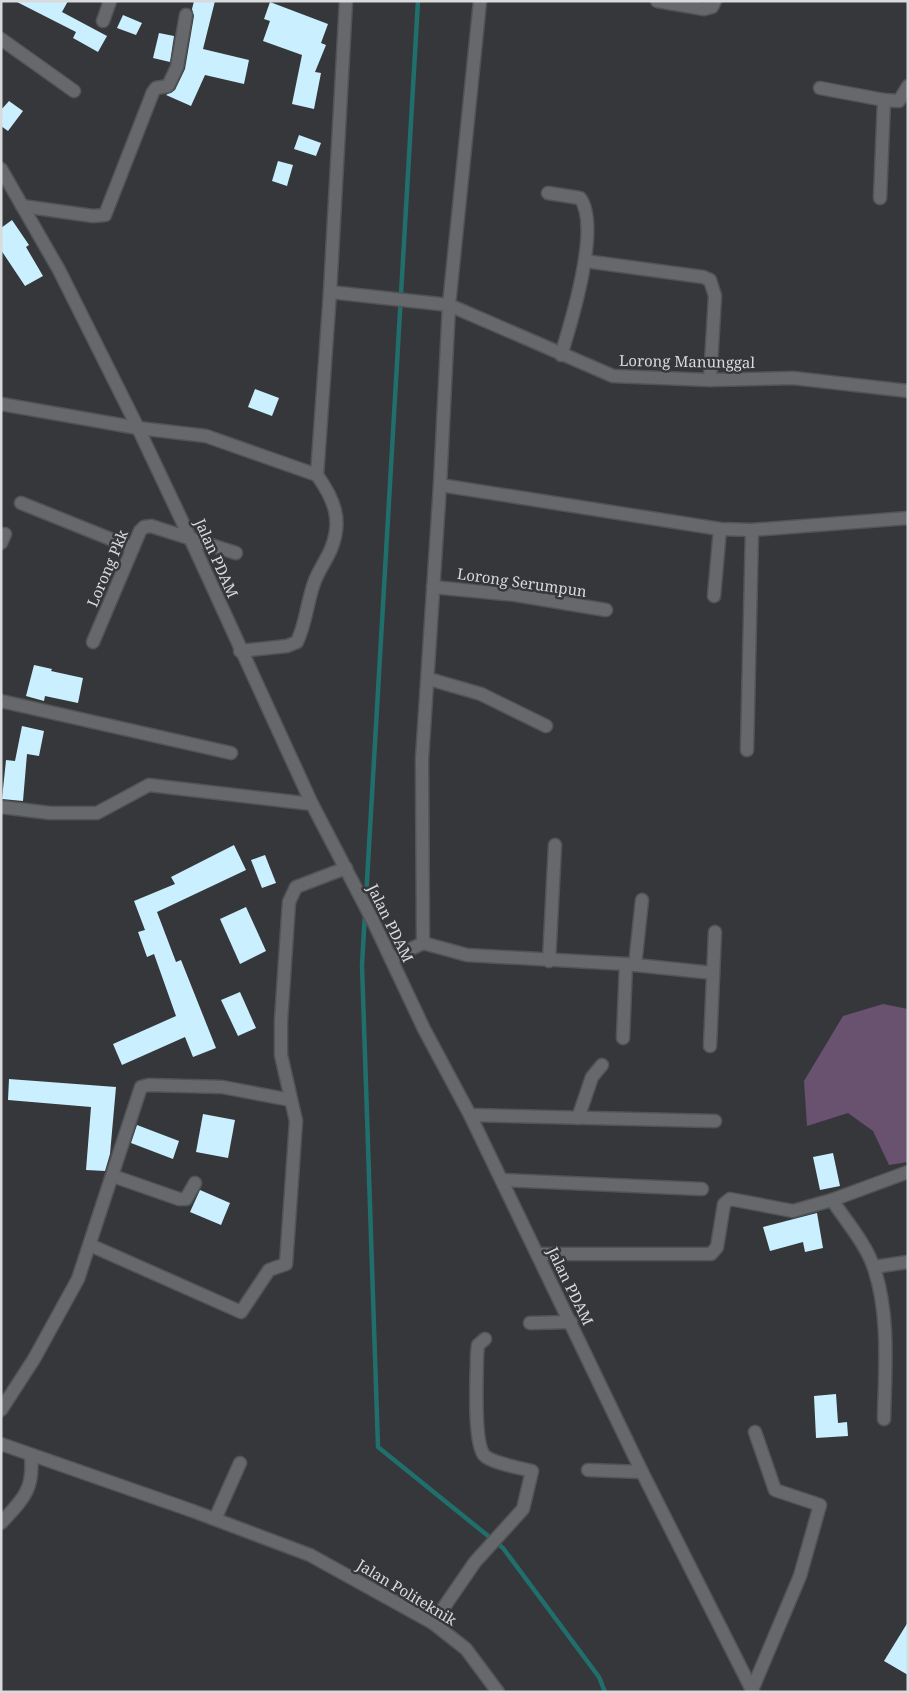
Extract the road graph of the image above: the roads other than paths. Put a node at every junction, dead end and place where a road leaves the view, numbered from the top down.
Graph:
1 (110, 1) edge
2 (346, 1) edge
3 (480, 1) edge
4 (657, 1) edge
5 (715, 1) edge
6 (186, 15) dead end
7 (102, 21) dead end
8 (1, 39) edge
9 (908, 86) edge
10 (820, 88) dead end
11 (74, 91) dead end
12 (884, 100) junction
13 (1, 169) edge
14 (548, 193) dead end
15 (880, 198) dead end
16 (22, 206) junction
17 (585, 261) junction
18 (330, 292) junction
19 (449, 305) junction
20 (561, 355) junction
21 (710, 380) junction
22 (908, 391) edge
23 (1, 404) edge
24 (138, 428) junction
25 (317, 475) junction
26 (440, 485) junction
27 (21, 503) dead end
28 (908, 518) edge
29 (720, 529) junction
30 (752, 530) junction
31 (192, 540) junction
32 (133, 548) junction
33 (236, 553) dead end
34 (434, 587) junction
35 (714, 596) dead end
36 (606, 610) dead end
37 (92, 642) dead end
38 (240, 651) junction
39 (428, 679) junction
40 (1, 700) edge
41 (546, 726) dead end
42 (747, 750) dead end
43 (231, 752) dead end
44 (312, 804) junction
45 (1, 808) edge
46 (555, 845) dead end
47 (346, 868) junction
48 (642, 900) dead end
49 (715, 932) dead end
50 (423, 943) junction
51 (392, 959) junction
52 (549, 961) junction
53 (631, 964) junction
54 (713, 973) junction
55 (623, 1038) dead end
56 (710, 1046) dead end
57 (602, 1065) dead end
58 (291, 1100) junction
59 (470, 1115) junction
60 (578, 1118) junction
61 (716, 1121) dead end
62 (908, 1172) edge
63 (113, 1176) junction
64 (502, 1180) junction
65 (195, 1183) dead end
66 (702, 1189) dead end
67 (832, 1200) junction
68 (90, 1245) junction
69 (538, 1254) junction
70 (908, 1262) edge
71 (874, 1267) junction
72 (571, 1322) junction
73 (530, 1323) dead end
74 (484, 1339) dead end
75 (1, 1410) edge
76 (884, 1419) dead end
77 (755, 1432) dead end
78 (1, 1444) edge
79 (31, 1455) junction
80 (240, 1463) dead end
81 (588, 1470) dead end
82 (642, 1472) junction
83 (215, 1519) junction
84 (1, 1523) edge
85 (433, 1623) junction
86 (752, 1691) edge
87 (498, 1692) edge

1 - 7 street
2 - 18 street
3 - 19 street
4 - 5 street
6 - 16 street
8 - 11 street
9 - 12 street
10 - 12 street
12 - 15 street
13 - 16 street, Jalan PDAM
14 - 17 street
16 - 24 street, Jalan PDAM
17 - 20 street
17 - 21 street
18 - 19 street, Lorong Manunggal
18 - 25 street
19 - 20 street, Lorong Manunggal
19 - 26 street
20 - 21 street, Lorong Manunggal
21 - 22 street, Lorong Manunggal
23 - 24 street
24 - 25 street
24 - 31 street, Jalan PDAM
25 - 38 street
26 - 29 street
26 - 34 street
27 - 32 street
28 - 30 street
29 - 30 street
29 - 35 street
30 - 42 street
31 - 32 street, Lorong Pkk
31 - 33 street
31 - 38 street, Jalan PDAM
32 - 37 street, Lorong Pkk
34 - 36 street, Lorong Serumpun
34 - 39 street
38 - 44 street, Jalan PDAM
39 - 41 street
39 - 50 street
40 - 43 street
44 - 45 street
44 - 47 street, Jalan PDAM
46 - 52 street
47 - 51 street, Jalan PDAM
47 - 58 street
48 - 53 street
49 - 54 street
50 - 51 street
50 - 52 street
51 - 59 street, Jalan PDAM
52 - 53 street
53 - 54 street
53 - 55 street
54 - 56 street
57 - 60 street
58 - 63 street
58 - 68 street
59 - 60 street
59 - 64 street, Jalan PDAM
60 - 61 street
62 - 67 street
63 - 65 street
63 - 68 street
64 - 66 street
64 - 69 street, Jalan PDAM
67 - 69 street
67 - 71 street
68 - 75 street
69 - 72 street, Jalan PDAM
70 - 71 street
71 - 76 street
72 - 73 street
72 - 82 street, Jalan PDAM
74 - 85 street
77 - 86 street
78 - 79 street, Jalan Politeknik
79 - 83 street, Jalan Politeknik
79 - 84 street
80 - 83 street
81 - 82 street
82 - 86 street, Jalan PDAM
83 - 85 street, Jalan Politeknik
85 - 87 street, Jalan Politeknik

